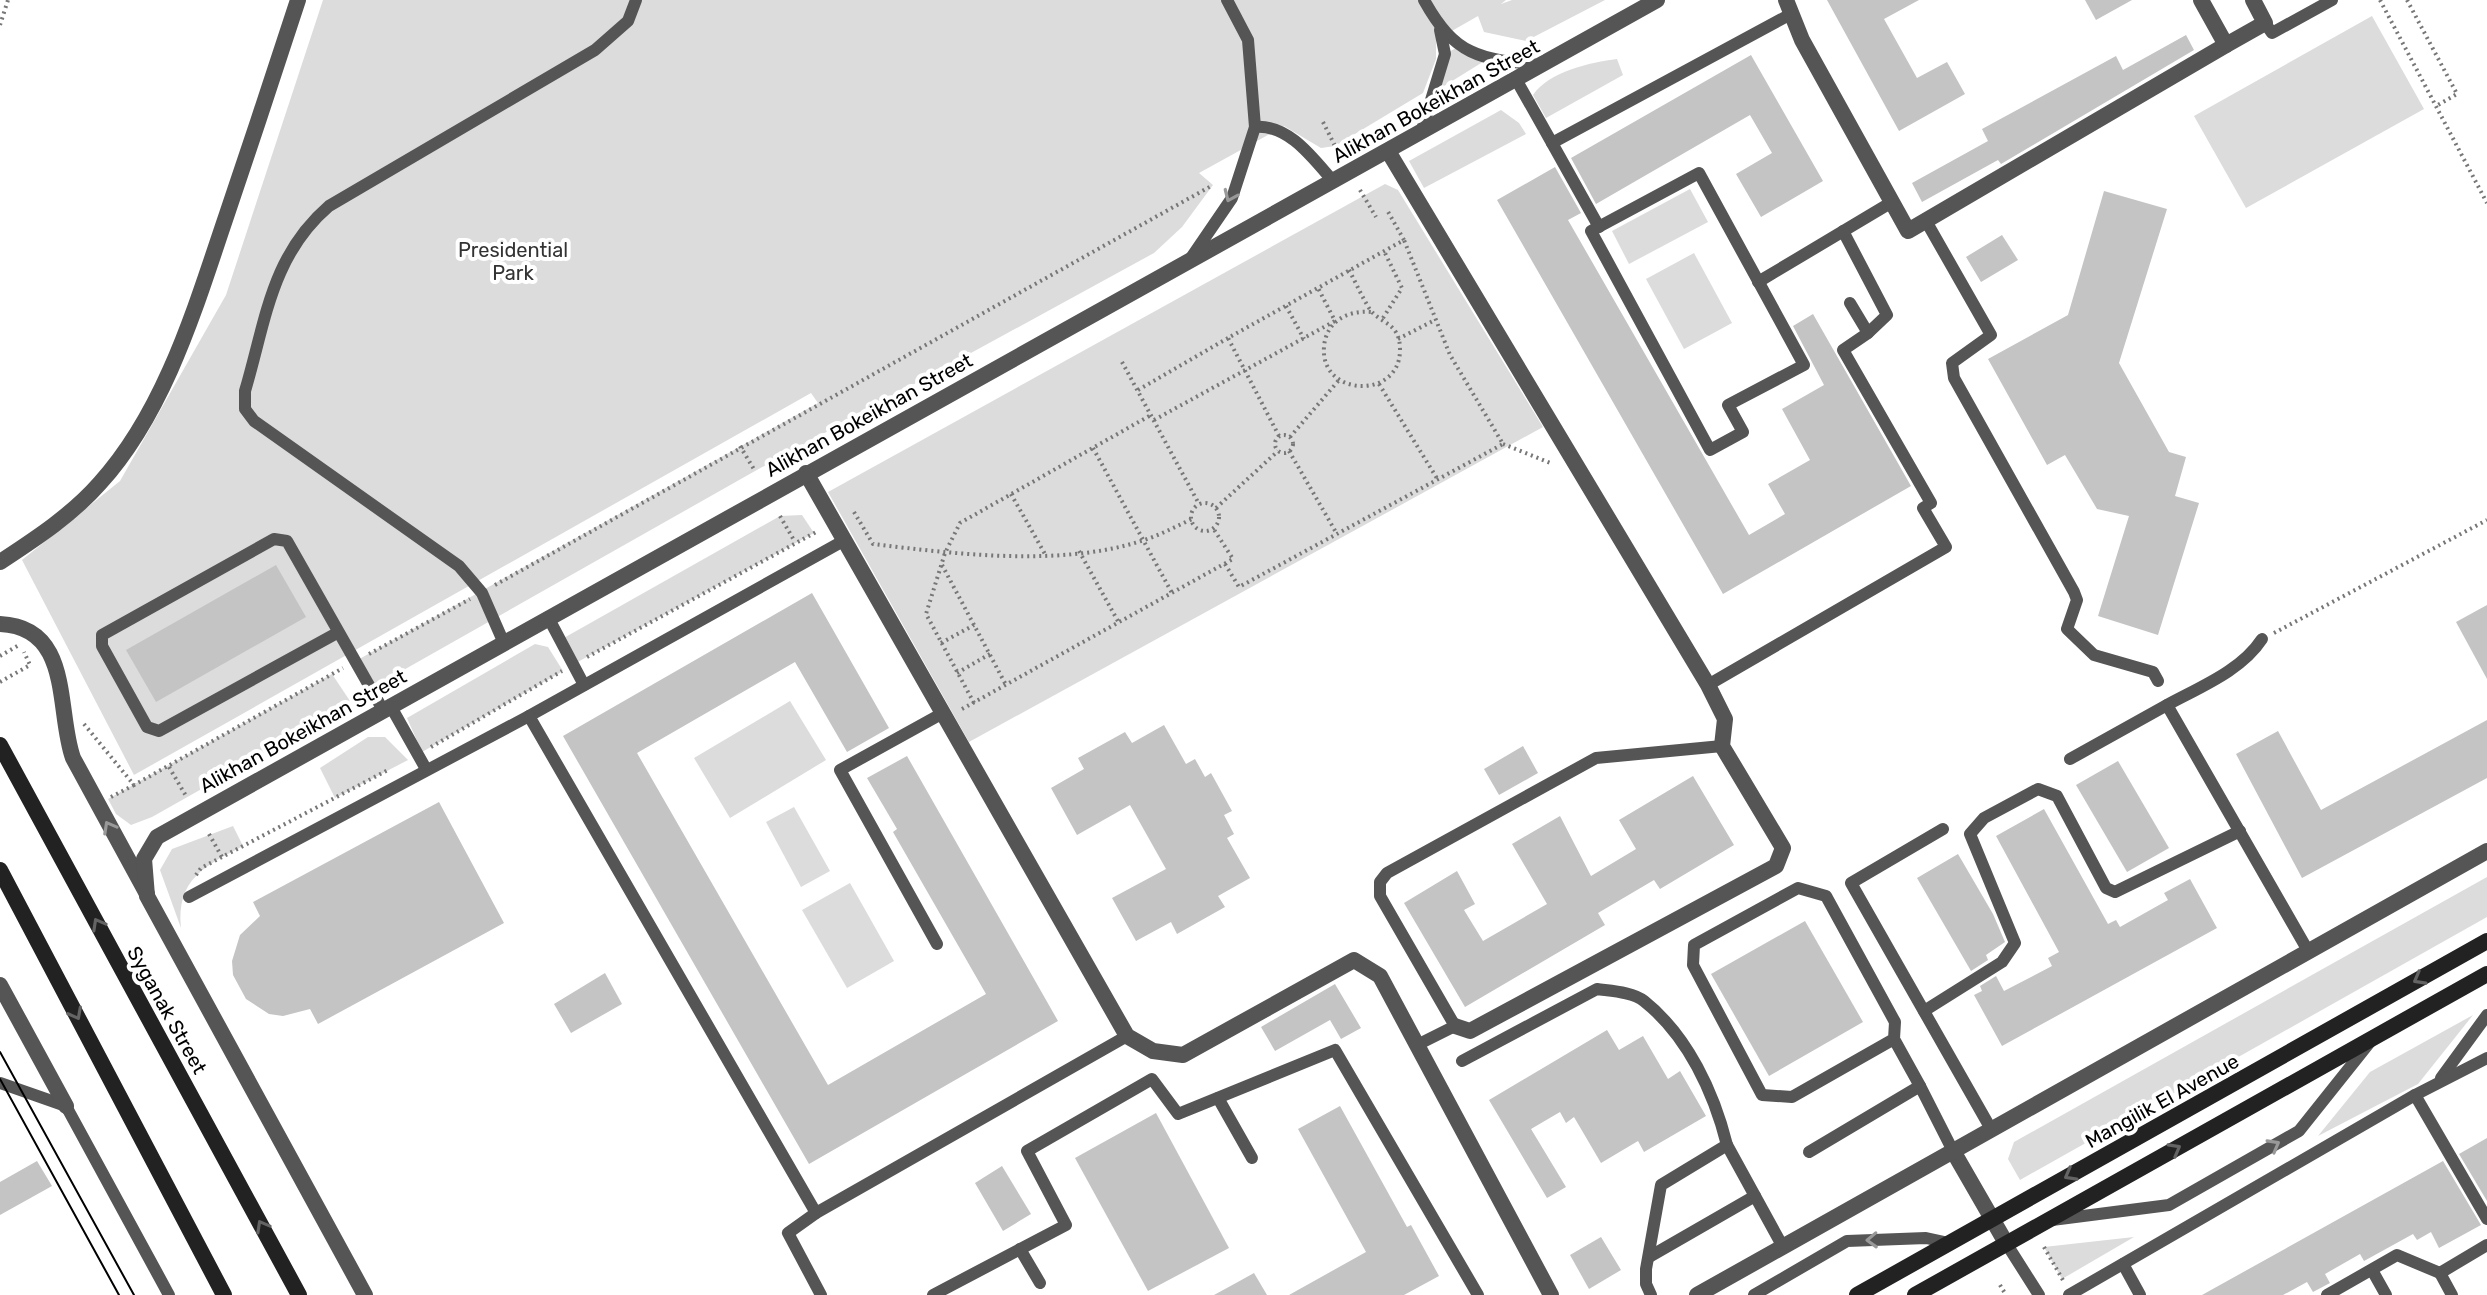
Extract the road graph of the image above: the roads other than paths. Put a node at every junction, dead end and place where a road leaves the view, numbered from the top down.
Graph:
1 (298, 0) edge
2 (636, 0) edge
3 (1227, 0) edge
4 (1424, 0) edge
5 (1657, 0) edge
6 (2201, 0) edge
7 (2253, 0) edge
8 (2332, 0) edge
9 (1788, 7) edge
10 (2265, 23) junction
11 (1439, 27) junction
12 (2226, 45) junction
13 (1543, 66) junction
14 (1517, 81) junction
15 (1255, 127) junction
16 (1421, 133) junction
17 (1552, 143) junction
18 (1388, 151) junction
19 (1332, 180) junction
20 (1892, 202) junction
21 (1926, 221) junction
22 (1599, 227) junction
23 (1843, 231) junction
24 (1191, 258) junction
25 (1758, 282) junction
26 (1850, 303) dead end
27 (1868, 333) junction
28 (806, 473) junction
29 (845, 540) junction
30 (0, 562) edge
31 (548, 617) junction
32 (0, 624) edge
33 (337, 633) junction
34 (2262, 639) road end
35 (503, 641) junction
36 (2158, 681) dead end
37 (584, 685) junction
38 (1708, 685) junction
39 (2167, 705) junction
40 (387, 708) junction
41 (944, 715) junction
42 (529, 716) junction
43 (0, 745) edge
44 (1722, 746) junction
45 (2070, 759) dead end
46 (426, 769) junction
47 (1943, 829) dead end
48 (2240, 831) junction
49 (2487, 851) edge
50 (0, 870) edge
51 (147, 896) junction
52 (189, 897) dead end
53 (2487, 941) edge
54 (937, 944) dead end
55 (2307, 949) junction
56 (2487, 974) edge
57 (0, 985) edge
58 (1924, 1011) junction
59 (2487, 1015) edge
60 (1455, 1026) junction
61 (1127, 1036) junction
62 (2374, 1037) junction
63 (1894, 1039) junction
64 (1417, 1045) junction
65 (2487, 1058) edge
66 (1462, 1061) dead end
67 (2439, 1081) junction
68 (0, 1083) edge
69 (1920, 1086) junction
70 (2415, 1095) junction
71 (1218, 1098) junction
72 (66, 1106) junction
73 (1991, 1129) junction
74 (1727, 1145) junction
75 (1953, 1151) junction
76 (1809, 1152) dead end
77 (1252, 1158) dead end
78 (1755, 1196) junction
79 (816, 1213) junction
80 (1992, 1219) junction
81 (2487, 1219) edge
82 (2045, 1221) junction
83 (1949, 1243) junction
84 (2006, 1243) junction
85 (2487, 1245) edge
86 (1783, 1247) junction
87 (1020, 1249) junction
88 (1649, 1257) junction
89 (2123, 1264) junction
90 (2372, 1270) junction
91 (2440, 1273) junction
92 (1040, 1283) dead end
93 (169, 1295) edge
94 (224, 1295) edge
95 (299, 1295) edge
96 (365, 1295) edge
97 (821, 1295) edge
98 (933, 1295) edge
99 (1478, 1295) edge
100 (1551, 1295) edge
101 (1651, 1295) edge
102 (1697, 1295) edge
103 (1754, 1295) edge
104 (1857, 1295) edge
105 (1915, 1295) edge
106 (2039, 1295) edge
107 (2070, 1295) edge
108 (2140, 1295) edge
109 (2327, 1295) edge
110 (2386, 1295) edge
111 (2452, 1295) edge

1 - 30 street
2 - 35 lane
3 - 15 lane
4 - 11 lane
5 - 13 street, Alikhan Bokeikhan Street
6 - 12 street
7 - 10 street
8 - 10 lane
9 - 17 lane
9 - 20 street
10 - 12 street
11 - 13 lane
11 - 16 lane
12 - 21 street
13 - 14 street, Alikhan Bokeikhan Street
14 - 16 street, Alikhan Bokeikhan Street
14 - 17 lane
15 - 19 lane
15 -> 24 lane
16 - 18 street, Alikhan Bokeikhan Street
17 - 22 lane
18 - 19 street, Alikhan Bokeikhan Street
18 - 38 street
19 - 24 street, Alikhan Bokeikhan Street
20 - 21 street
20 - 23 lane
21 - 36 lane
22 - 25 lane
22 - 25 lane
23 - 25 lane
23 - 27 lane
24 - 28 street, Alikhan Bokeikhan Street
26 - 27 lane
27 - 38 lane
28 - 29 street
28 - 31 street, Alikhan Bokeikhan Street
29 - 37 lane
29 - 41 street
31 - 35 street, Alikhan Bokeikhan Street
31 - 37 lane
51 -> 32 street, Syganak Street
33 - 33 lane
33 - 40 lane
34 - 39 lane
35 - 40 street, Alikhan Bokeikhan Street
37 - 42 lane
38 - 44 street
39 - 45 lane
39 - 48 lane
40 - 46 lane
40 - 51 street, Alikhan Bokeikhan Street
41 - 54 lane
41 - 61 street
42 - 46 lane
42 - 79 lane
95 -> 43 main road, Syganak Street
44 - 60 street
44 - 60 lane
46 - 52 lane
47 - 58 lane
48 - 55 lane
48 - 58 lane
49 - 55 street
50 -> 94 main road
51 - 96 street, Syganak Street
53 -> 80 main road, Mangilik El Avenue
55 - 73 street
56 - 62 main road
57 - 72 street
58 - 73 lane
59 - 67 lane
60 - 64 lane
61 - 64 street
61 - 79 lane
82 -> 62 main road
82 -> 62 lane
63 - 63 lane
63 - 69 lane
64 - 100 street
65 - 67 lane
66 - 74 lane
67 - 70 lane
68 - 72 lane
69 - 75 lane
69 - 76 lane
70 - 81 lane
70 - 89 lane
71 - 77 lane
71 - 87 lane
71 - 99 lane
72 - 93 lane
73 - 75 street
74 - 78 lane
74 - 88 lane
75 - 80 street
75 - 86 street
78 - 86 lane
78 - 88 lane
79 - 97 lane
80 - 83 main road, Mangilik El Avenue
80 - 84 street
82 - 84 main road
83 -> 103 lane
83 - 104 main road, Mangilik El Avenue
84 - 105 main road
84 - 106 lane
85 - 91 lane
86 - 102 street
87 - 92 lane
87 - 98 lane
88 - 101 lane
89 - 107 lane
89 - 108 lane
90 - 91 lane
90 - 109 lane
90 - 110 lane
91 - 111 lane

